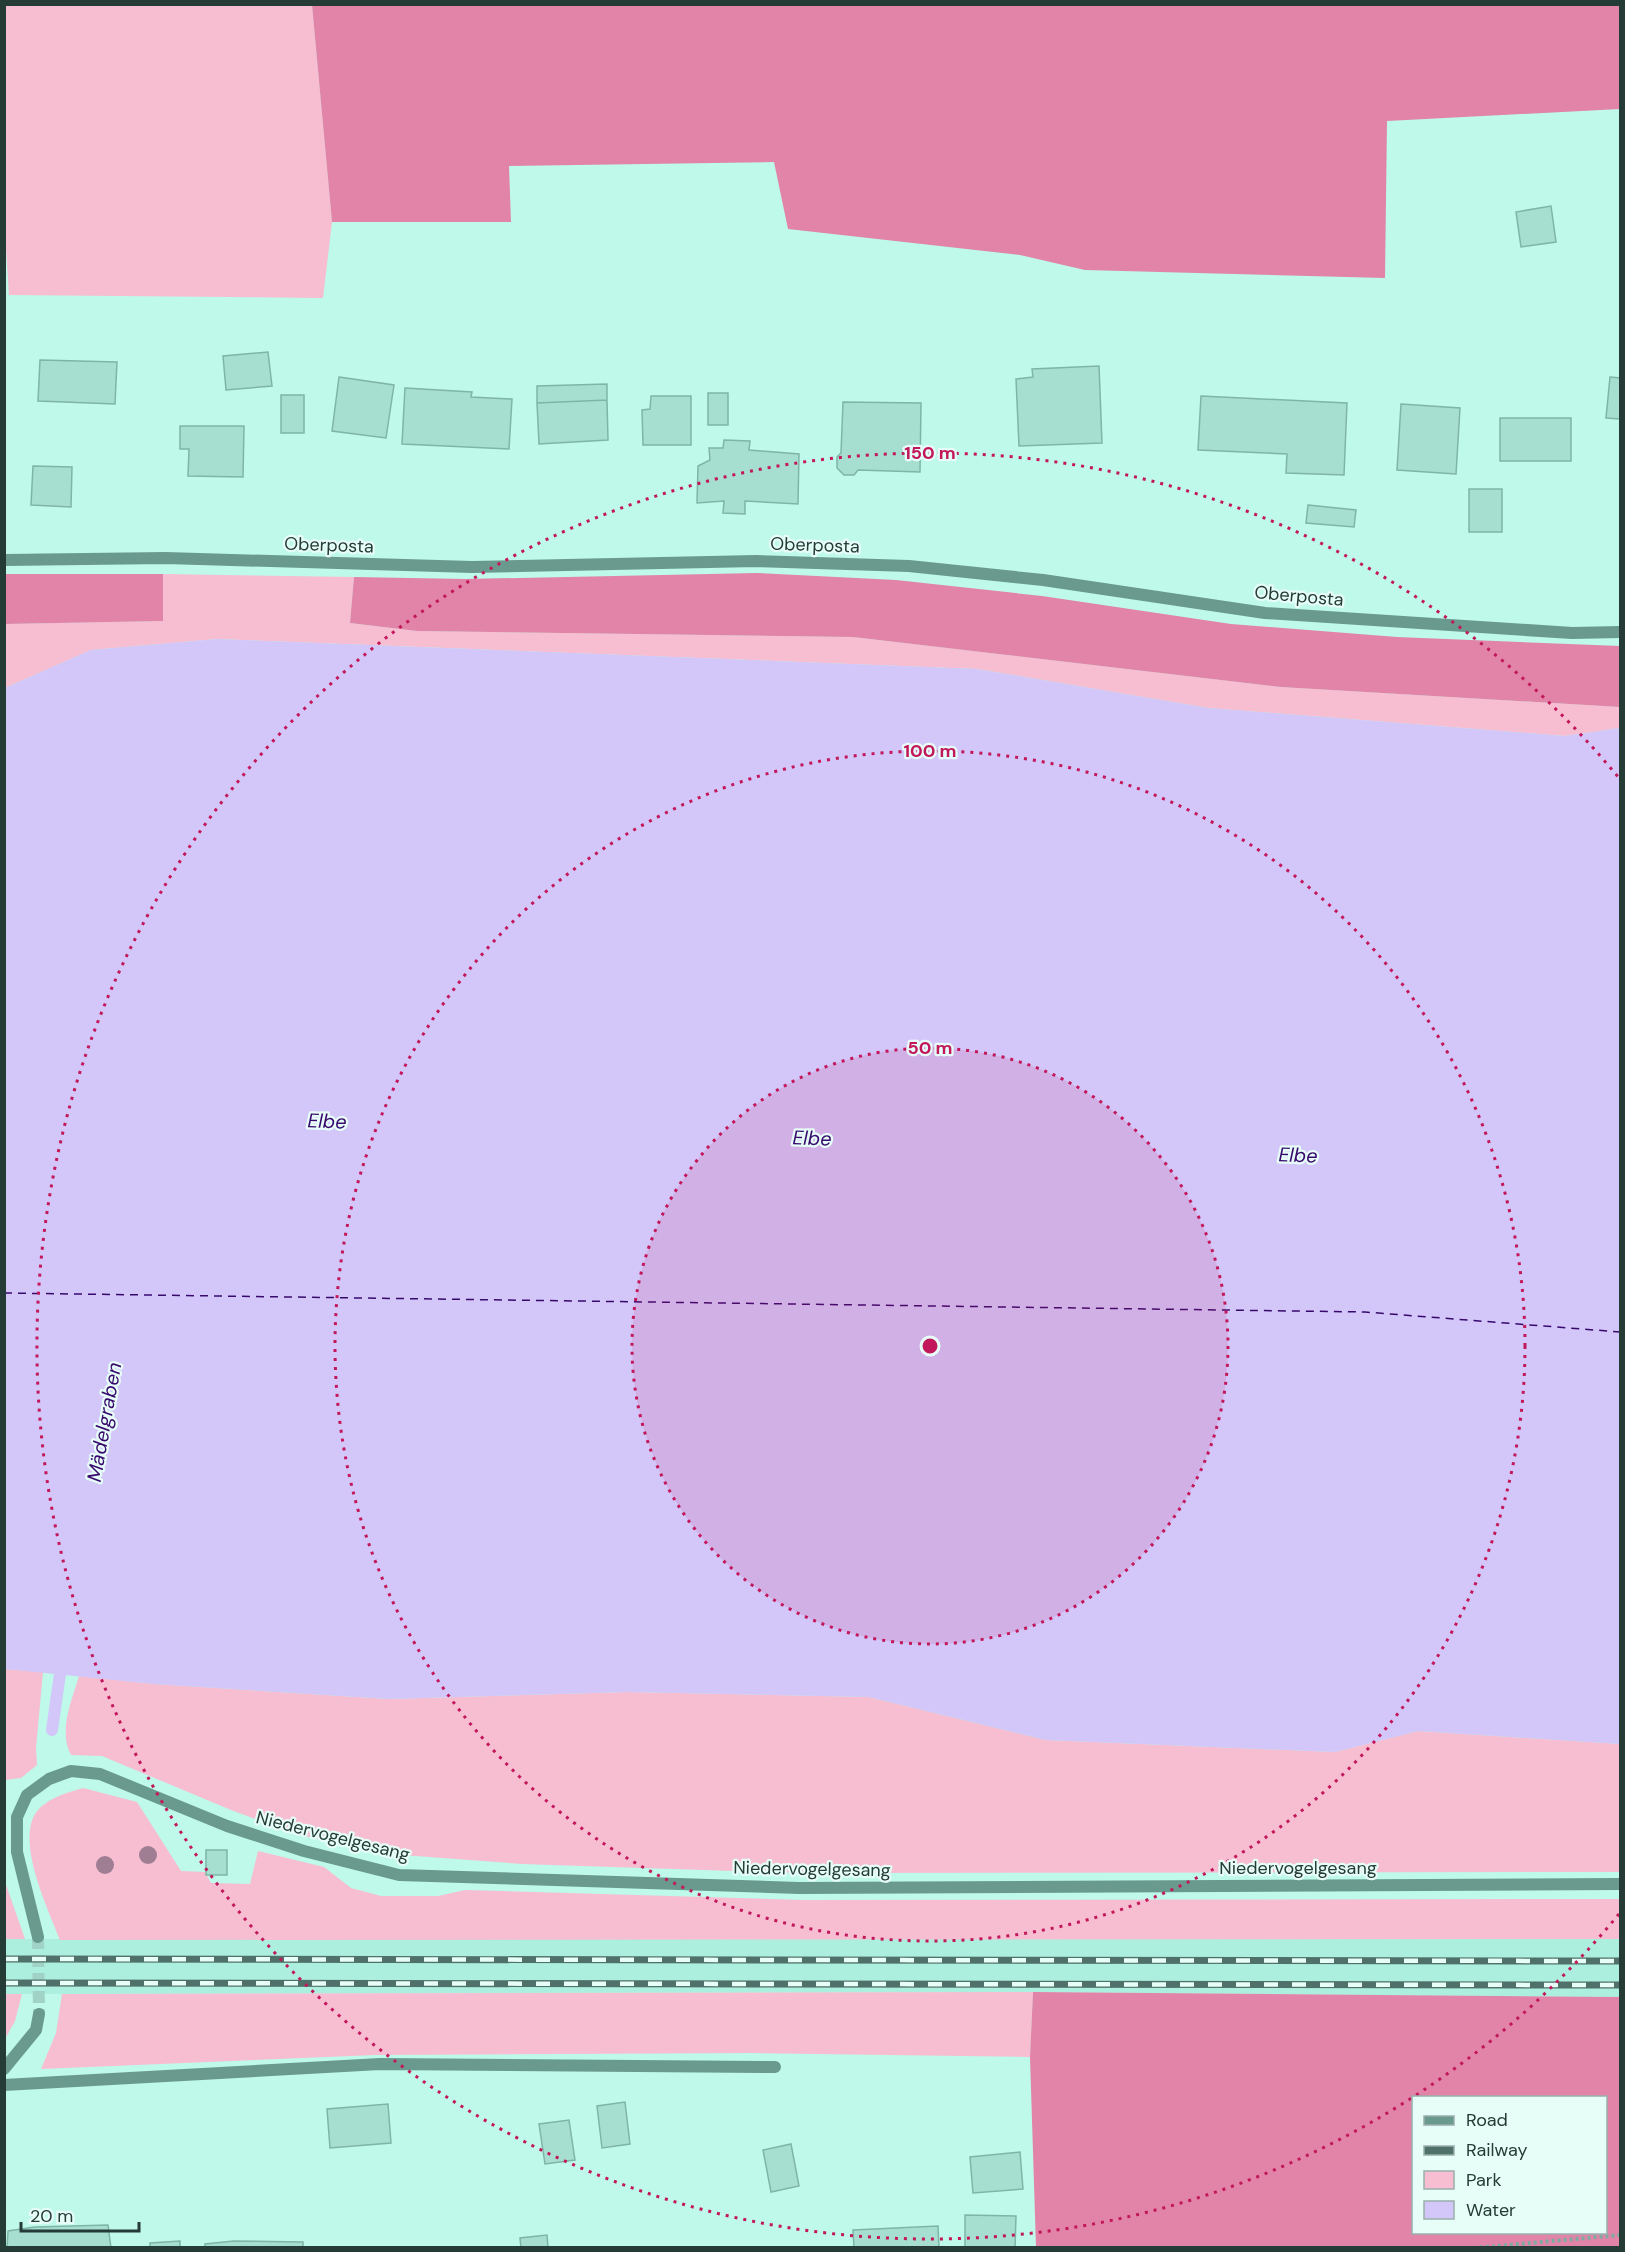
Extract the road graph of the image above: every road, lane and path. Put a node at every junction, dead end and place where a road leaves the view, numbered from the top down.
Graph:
1 (4, 560) edge
2 (1620, 632) edge
3 (1620, 1884) edge
4 (38, 1937) tunnel mouth
5 (39, 2014) tunnel mouth
6 (775, 2067) dead end
7 (4, 2069) edge
8 (4, 2085) edge
9 (1620, 2235) edge
10 (1474, 2247) edge

1 - 2 street, Oberposta
3 - 4 street, Niedervogelgesang
5 - 7 street
6 - 8 street
9 - 10 path

